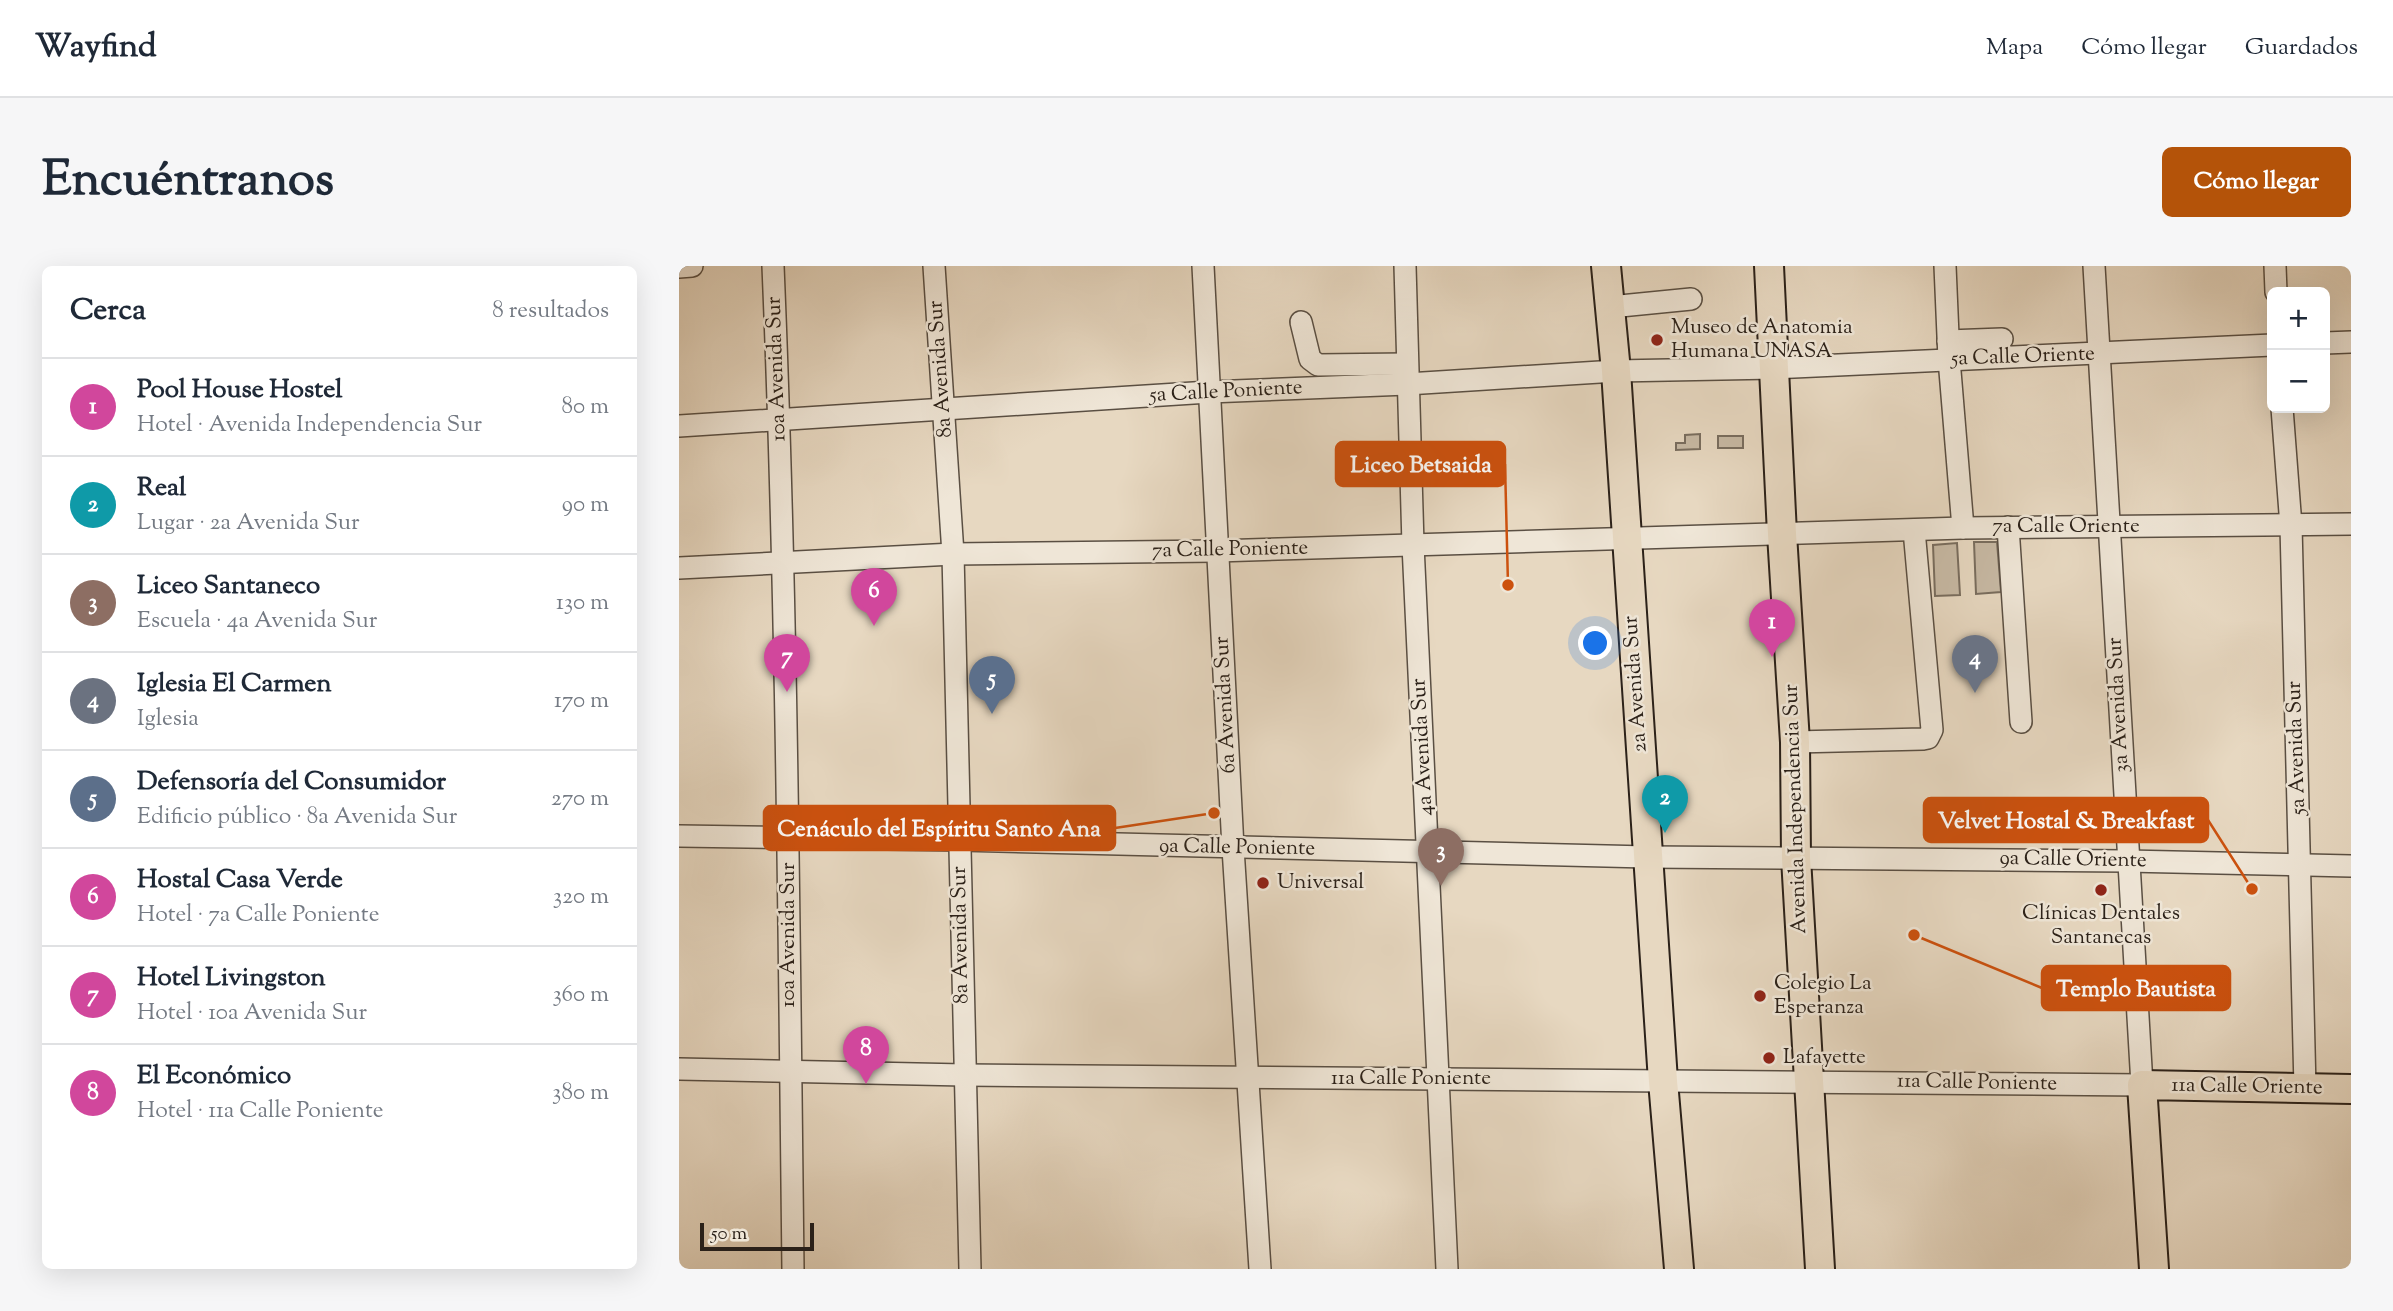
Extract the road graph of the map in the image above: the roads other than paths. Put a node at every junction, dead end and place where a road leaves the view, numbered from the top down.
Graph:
1 (692, 266) edge
2 (773, 266) edge
3 (934, 266) edge
4 (1203, 266) edge
5 (1405, 266) edge
6 (1606, 266) edge
7 (1769, 266) edge
8 (1945, 266) edge
9 (2094, 266) edge
10 (2275, 266) edge
11 (679, 267) edge
12 (2276, 287) edge
13 (1691, 299) dead end
14 (1610, 307) junction
15 (1301, 322) dead end
16 (2002, 339) dead end
17 (2351, 342) edge
18 (2330, 343) edge
19 (2267, 345) edge
20 (1948, 350) junction
21 (2098, 354) junction
22 (1774, 368) junction
23 (1616, 371) junction
24 (1407, 374) junction
25 (1209, 392) junction
26 (945, 410) junction
27 (2282, 413) edge
28 (779, 420) junction
29 (679, 426) edge
30 (2351, 524) edge
31 (2291, 526) junction
32 (2008, 527) junction
33 (1963, 528) junction
34 (2110, 528) junction
35 (1914, 530) junction
36 (1782, 534) junction
37 (1627, 537) junction
38 (1413, 545) junction
39 (1217, 551) junction
40 (953, 554) junction
41 (783, 562) junction
42 (679, 568) edge
43 (2021, 722) dead end
44 (1795, 742) junction
45 (679, 836) edge
46 (789, 838) junction
47 (959, 839) junction
48 (1233, 848) junction
49 (1428, 852) junction
50 (1647, 857) junction
51 (1796, 858) junction
52 (2127, 861) junction
53 (2300, 865) junction
54 (2351, 866) edge
55 (679, 1069) edge
56 (790, 1071) junction
57 (964, 1075) junction
58 (1248, 1077) junction
59 (1437, 1079) junction
60 (1663, 1081) junction
61 (1810, 1081) junction
62 (2142, 1085) junction
63 (2305, 1088) junction
64 (2351, 1089) edge
65 (793, 1269) edge
66 (970, 1269) edge
67 (1260, 1269) edge
68 (1447, 1269) edge
69 (1679, 1269) edge
70 (1820, 1269) edge
71 (2154, 1269) edge

1 - 11 street
2 - 28 street, 10a Avenida Sur
3 - 26 street, 8a Avenida Sur
4 - 25 street, 6a Avenida Sur
5 - 24 street, 4a Avenida Sur
6 - 14 main road, 2a Avenida Sur
7 - 22 main road, Avenida Independencia Sur
8 - 20 street
9 - 21 street, 3a Avenida Sur
10 - 12 street
13 - 14 street
14 - 23 main road, 2a Avenida Sur
15 - 24 street
16 - 20 street
17 - 18 street
19 - 21 street, 5a Calle Oriente
20 - 21 street, 5a Calle Oriente
20 - 22 street, 5a Calle Oriente
20 - 33 street
21 - 34 street, 3a Avenida Sur
22 - 23 street, 5a Calle Poniente
22 - 36 main road, Avenida Independencia Sur
23 - 24 street, 5a Calle Poniente
23 - 37 main road, 2a Avenida Sur
24 - 25 street, 5a Calle Poniente
24 - 38 street, 4a Avenida Sur
25 - 26 street, 5a Calle Poniente
25 - 39 street, 6a Avenida Sur
26 - 28 street, 5a Calle Poniente
26 - 40 street, 8a Avenida Sur
27 - 31 street, 5a Avenida Sur
28 - 29 street, 5a Calle Poniente
28 - 41 street, 10a Avenida Sur
30 - 31 street, 7a Calle Oriente
31 - 34 street, 7a Calle Oriente
31 - 53 street, 5a Avenida Sur
32 - 33 street, 7a Calle Oriente
32 - 34 street, 7a Calle Oriente
32 - 43 street
33 - 35 street, 7a Calle Oriente
34 - 52 street, 3a Avenida Sur
35 - 36 street, 7a Calle Oriente
35 - 44 street
36 - 37 street, 7a Calle Poniente
36 - 44 main road, Avenida Independencia Sur
37 - 38 street, 7a Calle Poniente
37 - 50 main road, 2a Avenida Sur
38 - 39 street, 7a Calle Poniente
38 - 49 street, 4a Avenida Sur
39 - 40 street, 7a Calle Poniente
39 - 48 street, 6a Avenida Sur
40 - 41 street, 7a Calle Poniente
40 - 47 street, 8a Avenida Sur
41 - 42 street, 7a Calle Poniente
41 - 46 street, 10a Avenida Sur
44 - 51 main road, Avenida Independencia Sur
45 - 46 street, 9a Calle Poniente
46 - 47 street, 9a Calle Poniente
46 - 56 street, 10a Avenida Sur
47 - 48 street, 9a Calle Poniente
47 - 57 street, 8a Avenida Sur
48 - 49 street, 9a Calle Poniente
48 - 58 street, 6a Avenida Sur
49 - 50 street, 9a Calle Poniente
49 - 59 street, 4a Avenida Sur
50 - 51 street, 9a Calle Poniente
50 - 60 main road, 2a Avenida Sur
51 - 52 street, 9a Calle Oriente
51 - 61 main road, Avenida Independencia Sur
52 - 53 street, 9a Calle Oriente
52 - 62 street, 3a Avenida Sur
53 - 54 street, 9a Calle Oriente
53 - 63 street, 5a Avenida Sur
55 - 56 street, 11a Calle Poniente
56 - 57 street, 11a Calle Poniente
56 - 65 street, 10a Avenida Sur
57 - 58 street, 11a Calle Poniente
57 - 66 street, 8a Avenida Sur
58 - 59 street, 11a Calle Poniente
58 - 67 street, 6a Avenida Sur
59 - 60 street, 11a Calle Poniente
59 - 68 street, 4a Avenida Sur
60 - 61 street, 11a Calle Poniente
60 - 69 main road, 2a Avenida Sur
61 - 62 street, 11a Calle Poniente
61 - 70 main road, Avenida Independencia Sur
62 - 63 main road, 11a Calle Oriente
62 - 71 main road, 3a Avenida Sur
63 - 64 main road, 11a Calle Oriente

